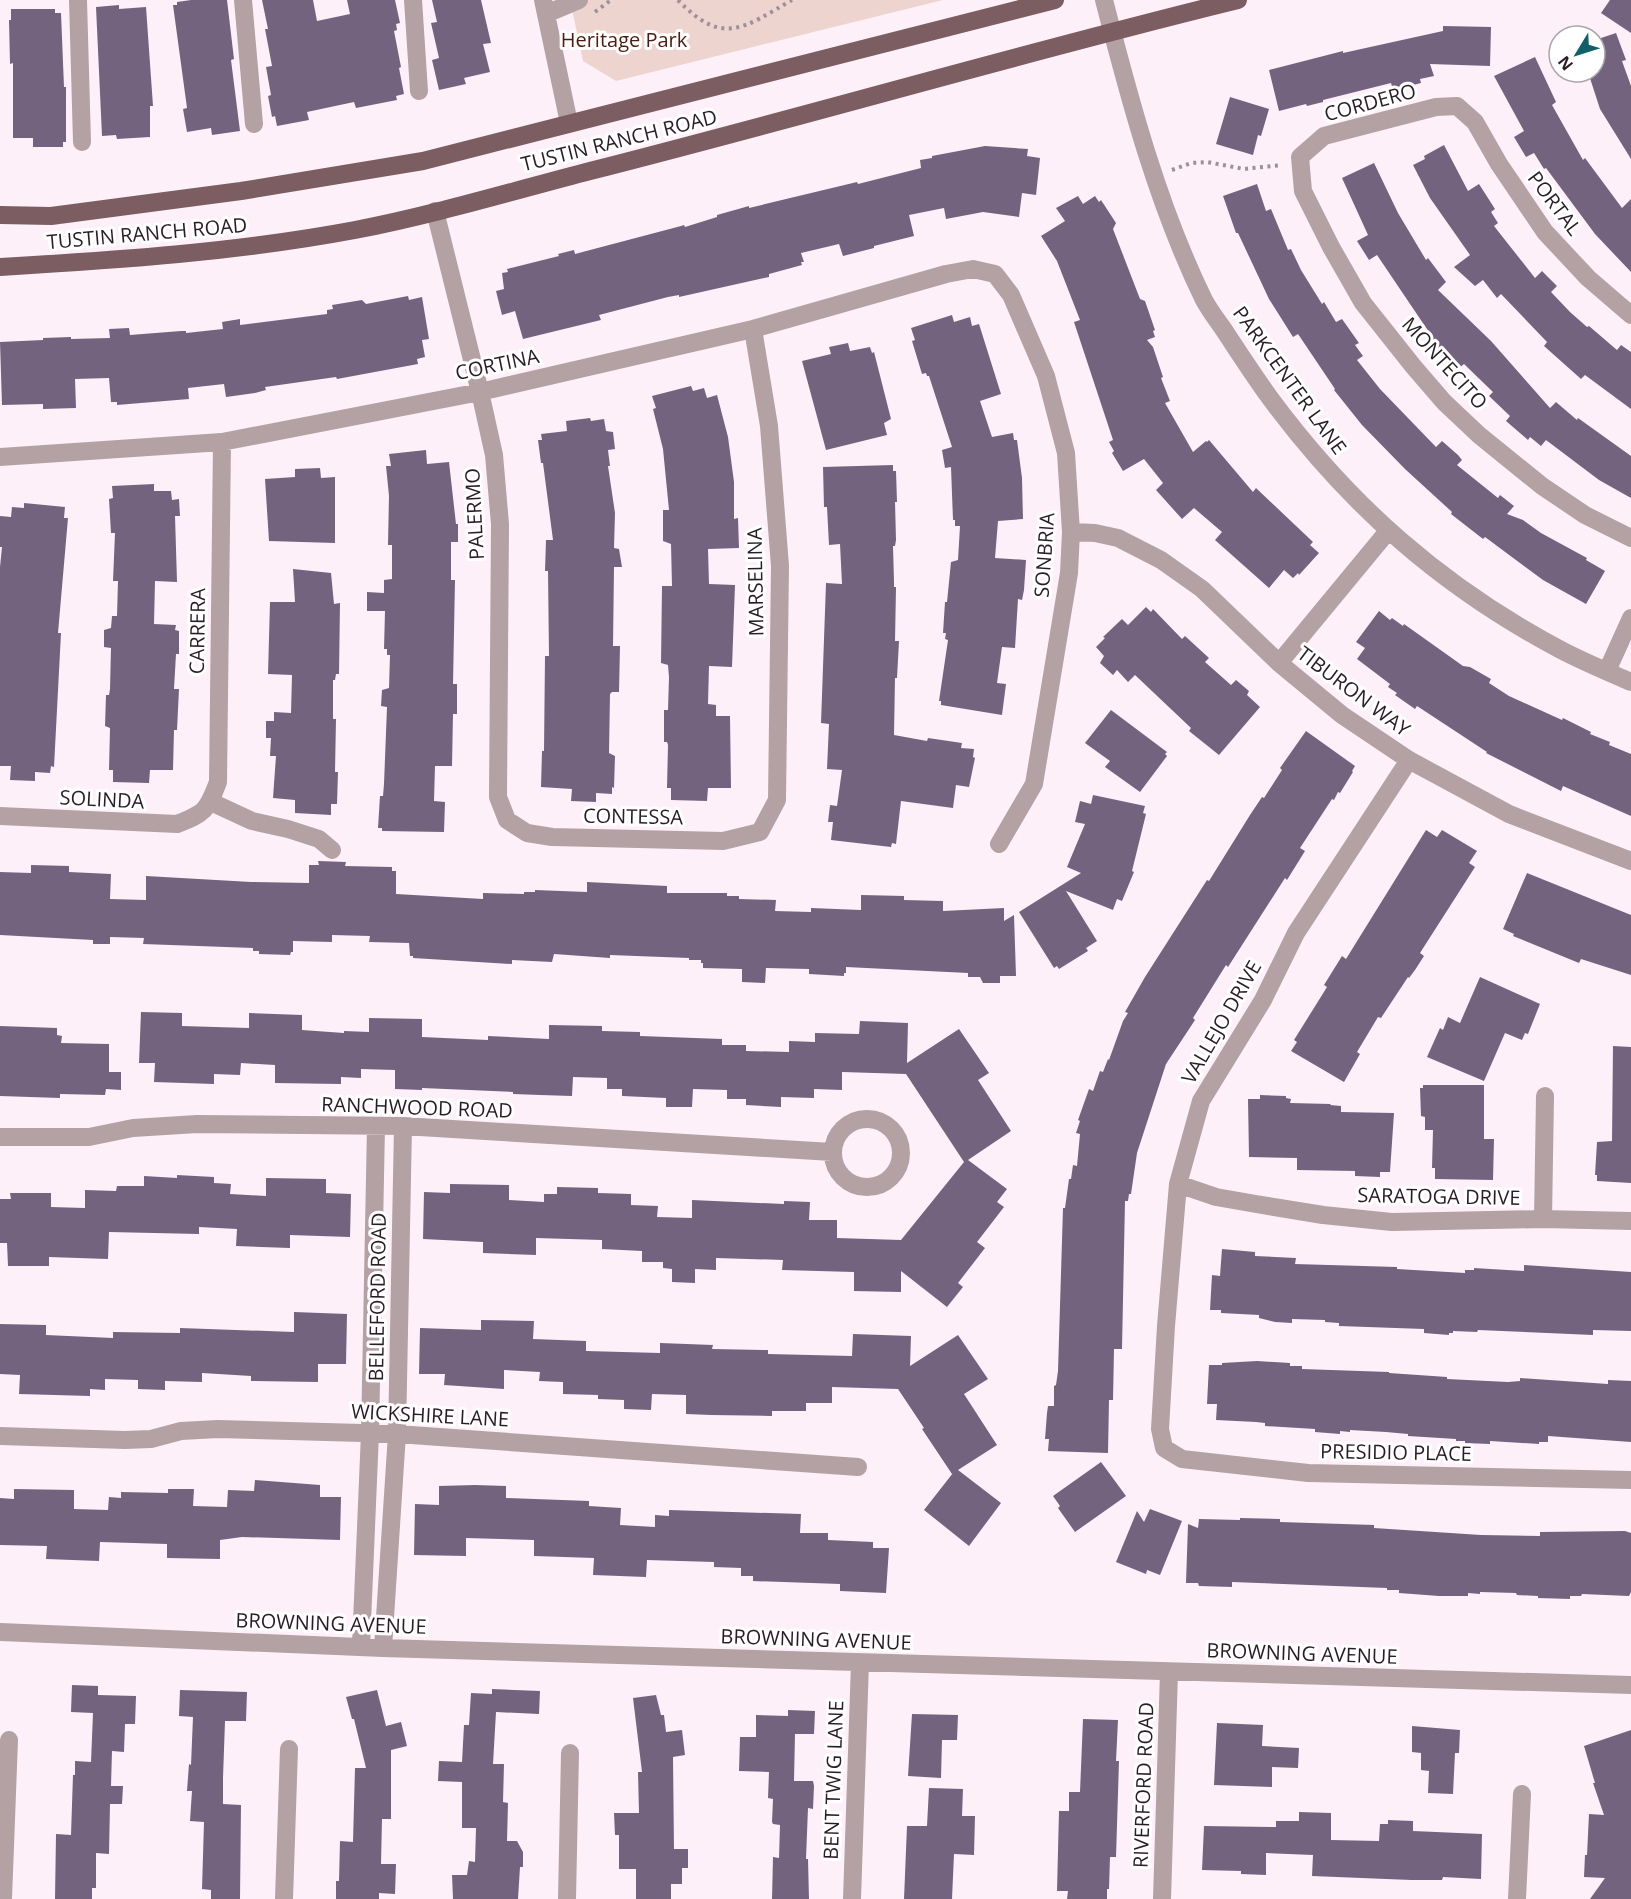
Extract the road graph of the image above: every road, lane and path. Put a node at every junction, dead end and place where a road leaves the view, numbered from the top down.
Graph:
1 (78, 0) edge
2 (243, 0) edge
3 (414, 0) edge
4 (579, 0) edge
5 (678, 0) edge
6 (792, 0) edge
7 (1055, 0) edge
8 (1104, 0) edge
9 (1238, 0) edge
10 (544, 7) edge
11 (1112, 31) junction
12 (418, 91) dead end
13 (1457, 106) joint
14 (569, 123) junction
15 (254, 124) dead end
16 (82, 142) dead end
17 (1301, 160) junction
18 (1154, 176) junction
19 (435, 211) junction
20 (0, 215) edge
21 (0, 267) edge
22 (995, 274) joint
23 (1631, 315) edge
24 (753, 329) junction
25 (480, 392) junction
26 (222, 442) junction
27 (0, 457) edge
28 (1388, 531) junction
29 (1071, 532) junction
30 (1631, 538) edge
31 (1631, 618) edge
32 (1279, 663) junction
33 (1607, 671) junction
34 (1631, 682) edge
35 (1409, 760) junction
36 (205, 808) junction
37 (0, 816) edge
38 (507, 820) joint
39 (760, 832) joint
40 (999, 844) dead end
41 (332, 850) dead end
42 (1631, 861) edge
43 (1545, 1096) dead end
44 (376, 1126) junction
45 (404, 1126) junction
46 (0, 1137) edge
47 (832, 1152) dead end
48 (1178, 1184) junction
49 (1543, 1219) junction
50 (1631, 1221) edge
51 (370, 1433) junction
52 (397, 1434) junction
53 (0, 1436) edge
54 (1164, 1448) joint
55 (858, 1467) dead end
56 (1631, 1480) edge
57 (0, 1632) edge
58 (361, 1646) junction
59 (383, 1648) junction
60 (860, 1663) junction
61 (1169, 1672) junction
62 (1631, 1685) edge
63 (9, 1740) dead end
64 (289, 1749) dead end
65 (570, 1753) dead end
66 (1522, 1794) dead end
67 (3, 1899) edge
68 (284, 1899) edge
69 (567, 1899) edge
70 (852, 1899) edge
71 (1162, 1899) edge
72 (1517, 1899) edge

1 - 16 street
2 - 15 street
3 - 12 street
4 - 10 street
5 - 6 path
7 - 14 main road, TUSTIN RANCH ROAD
8 - 11 street, PARKCENTER LANE
9 - 11 main road, TUSTIN RANCH ROAD
10 - 14 street
11 - 18 street, PARKCENTER LANE
11 - 19 main road, TUSTIN RANCH ROAD
13 - 17 street, CORDERO
13 - 23 street, PORTAL
14 - 20 main road, TUSTIN RANCH ROAD
17 - 18 path
17 - 30 street, MONTECITO
18 - 28 street, PARKCENTER LANE
19 - 21 main road, TUSTIN RANCH ROAD
19 - 25 street, PALERMO
22 - 24 street, CORTINA
22 - 29 street, SONBRIA
24 - 25 street, CORTINA
24 - 39 street, MARSELINA
25 - 26 street, CORTINA
25 - 38 street, PALERMO
26 - 27 street, CORTINA
26 - 36 street, CARRERA
28 - 32 street
28 - 33 street, PARKCENTER LANE
29 - 32 street, TIBURON WAY
29 - 40 street, SONBRIA
31 - 33 street
32 - 35 street, TIBURON WAY
33 - 34 street, PARKCENTER LANE
35 - 42 street, TIBURON WAY
35 - 48 street, VALLEJO DRIVE
36 - 37 street, SOLINDA
36 - 41 street
38 - 39 street, CONTESSA
43 - 49 street
44 - 45 street, RANCHWOOD ROAD
44 - 46 street, RANCHWOOD ROAD
44 - 51 street, BELLEFORD ROAD
45 - 47 street, RANCHWOOD ROAD
45 - 52 street, BELLEFORD ROAD
48 - 49 street, SARATOGA DRIVE
48 - 54 street, VALLEJO DRIVE
49 - 50 street, SARATOGA DRIVE
51 - 52 street, WICKSHIRE LANE
51 - 53 street, WICKSHIRE LANE
51 - 58 street, BELLEFORD ROAD
52 - 55 street, WICKSHIRE LANE
52 - 59 street, BELLEFORD ROAD
54 - 56 street, PRESIDIO PLACE
57 - 58 street, BROWNING AVENUE
58 - 59 street, BROWNING AVENUE
59 - 60 street, BROWNING AVENUE
60 - 61 street, BROWNING AVENUE
60 - 70 street, BENT TWIG LANE
61 - 62 street, BROWNING AVENUE
61 - 71 street, RIVERFORD ROAD
63 - 67 street
64 - 68 street
65 - 69 street
66 - 72 street

